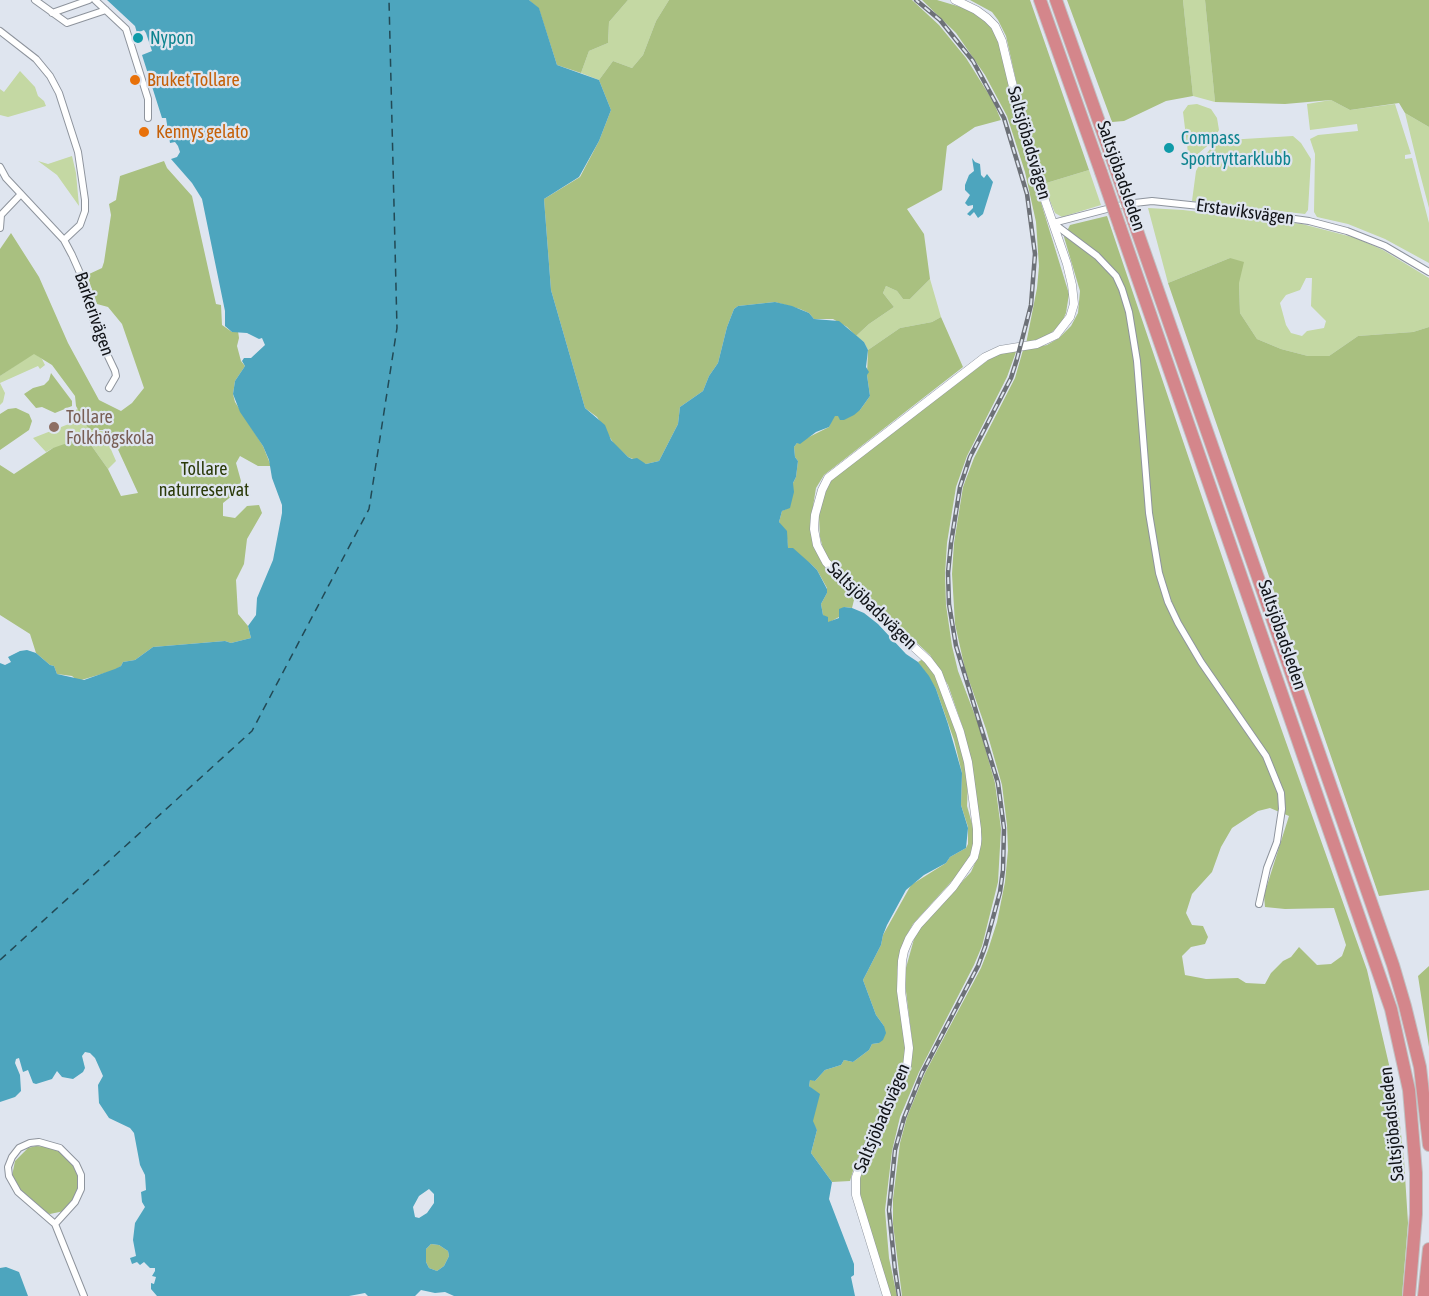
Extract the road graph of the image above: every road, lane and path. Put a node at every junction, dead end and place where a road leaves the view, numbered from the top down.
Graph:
1 (35, 0) edge
2 (89, 0) edge
3 (95, 0) edge
4 (955, 0) edge
5 (1040, 0) edge
6 (1056, 0) edge
7 (106, 10) junction
8 (52, 13) junction
9 (0, 31) edge
10 (148, 118) dead end
11 (0, 167) edge
12 (21, 194) junction
13 (1053, 223) junction
14 (0, 228) edge
15 (64, 240) junction
16 (1429, 272) edge
17 (109, 388) dead end
18 (1259, 904) dead end
19 (1429, 1145) edge
20 (55, 1224) junction
21 (1429, 1249) edge
22 (84, 1296) edge
23 (887, 1296) edge
24 (1409, 1296) edge
25 (1424, 1296) edge

1 - 8 street
2 - 8 street
3 - 7 street
4 - 13 street, Saltsjöbadsvägen
5 - 24 highway, Saltsjöbadsleden, bridge
6 - 19 highway, Saltsjöbadsleden, bridge
7 - 8 street
7 - 10 street
9 - 15 street
11 - 12 street, Barkerivägen
12 - 14 street
12 - 15 street, Barkerivägen
13 - 16 street, Erstaviksvägen
13 - 18 street
13 - 23 street, Saltsjöbadsvägen
15 - 17 street, Barkerivägen
20 - 20 street
20 - 22 street
21 - 25 highway

